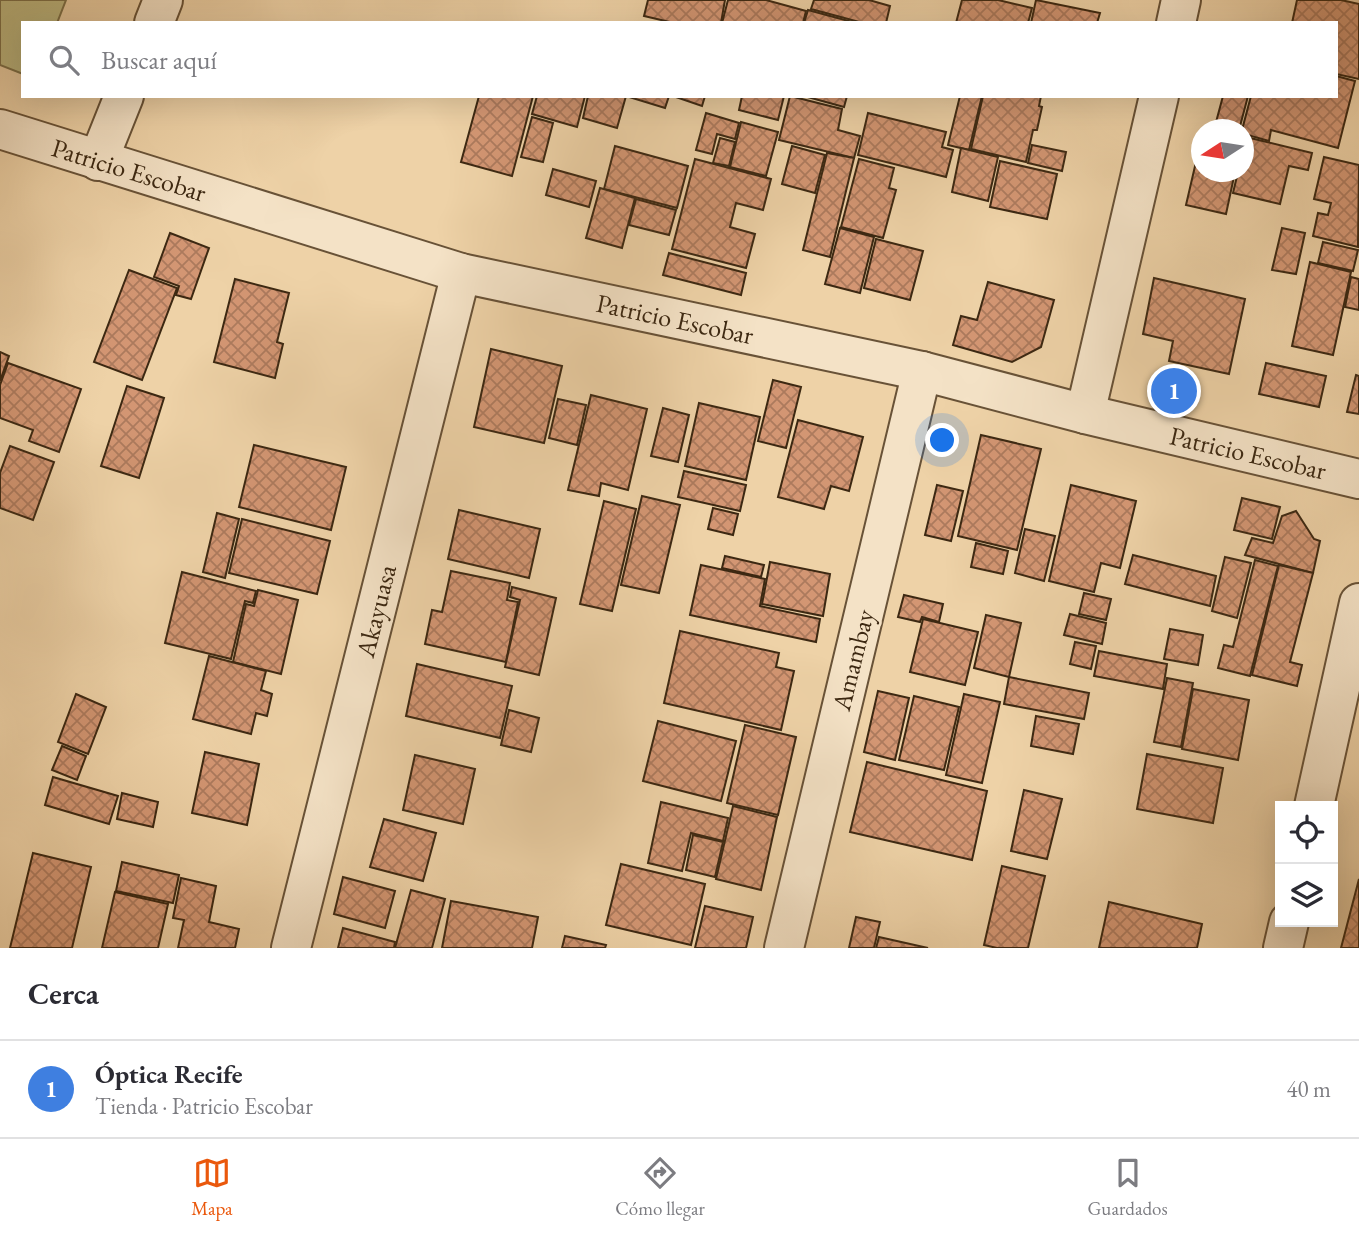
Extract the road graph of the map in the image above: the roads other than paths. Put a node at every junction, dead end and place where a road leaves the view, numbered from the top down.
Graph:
1 (163, 0) edge
2 (1181, 0) edge
3 (155, 21) edge
4 (1176, 21) edge
5 (123, 98) edge
6 (1159, 98) edge
7 (0, 129) edge
8 (98, 161) junction
9 (461, 274) junction
10 (922, 371) junction
11 (1085, 414) junction
12 (1359, 479) edge
13 (1359, 603) edge
14 (1315, 801) edge
15 (1288, 927) edge
16 (291, 948) edge
17 (784, 948) edge
18 (1283, 948) edge

1 - 3 street
2 - 4 street
5 - 8 street
6 - 11 street
7 - 8 street, Patricio Escobar
8 - 9 street, Patricio Escobar
9 - 10 street, Patricio Escobar
9 - 16 street, Akayuasa
10 - 11 street, Patricio Escobar
10 - 17 street, Amambay
11 - 12 street, Patricio Escobar
13 - 14 street
15 - 18 street

